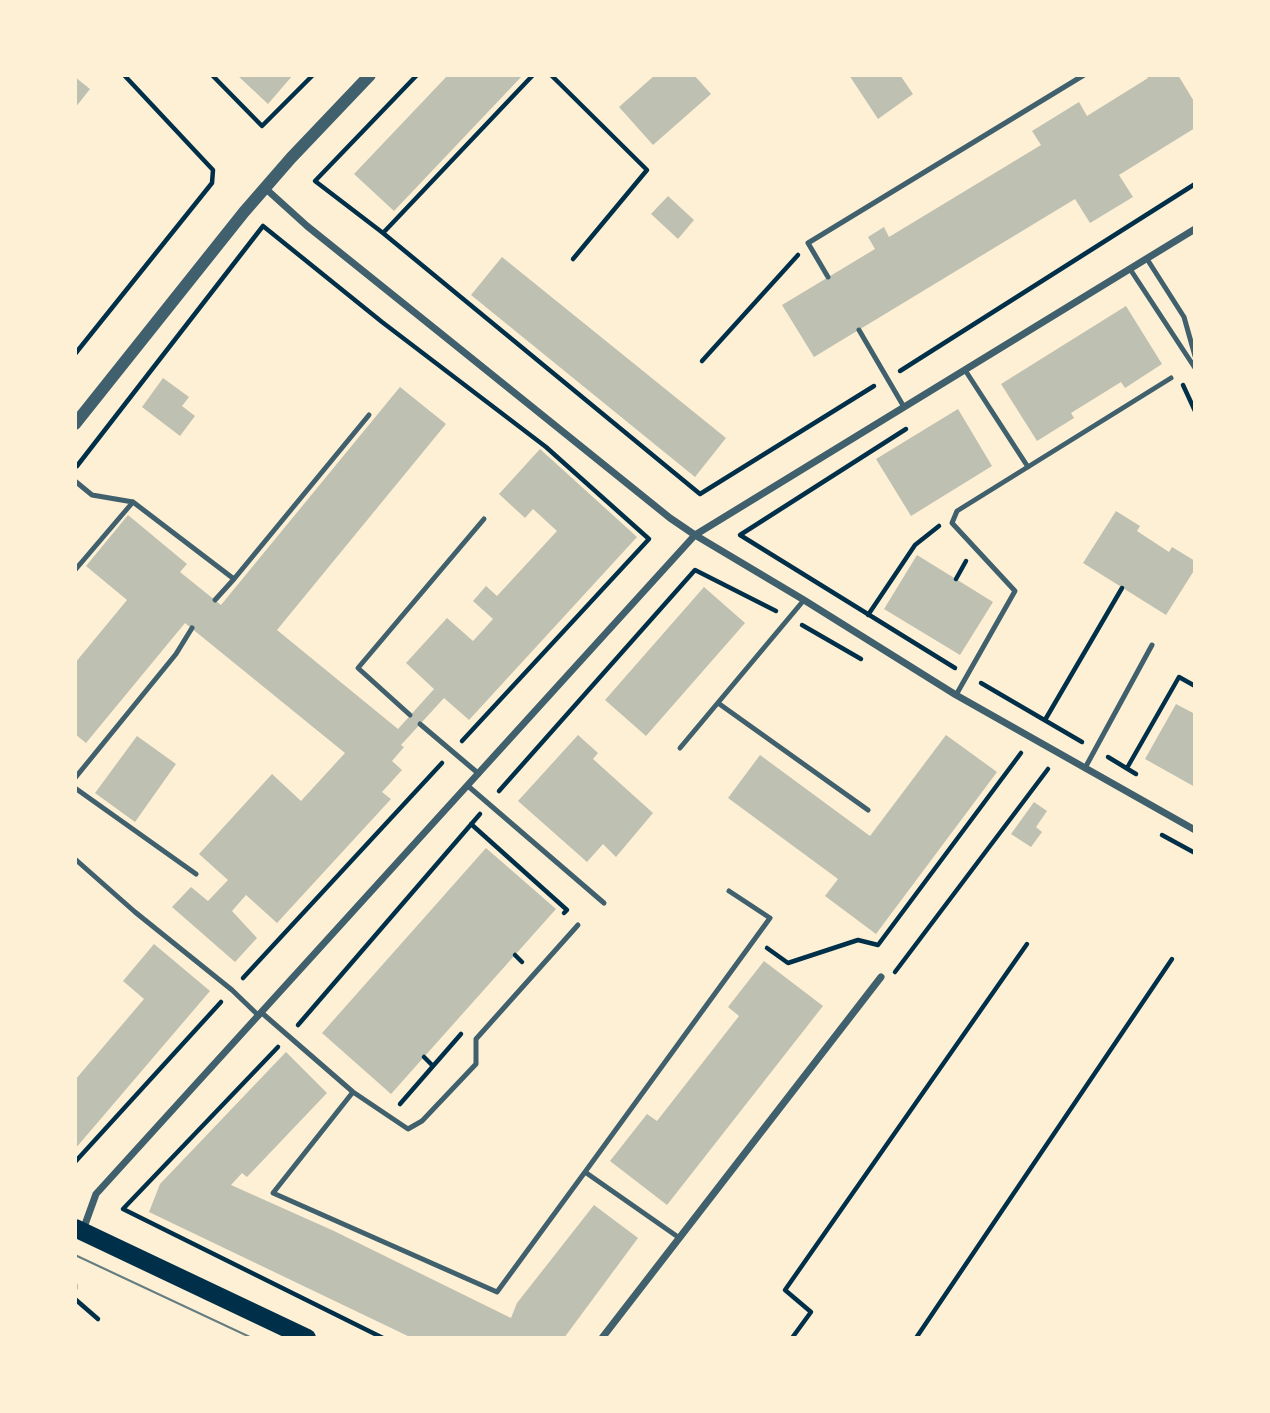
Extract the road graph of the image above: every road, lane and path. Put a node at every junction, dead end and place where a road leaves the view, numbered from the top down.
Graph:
1 (124, 75) edge
2 (212, 75) edge
3 (313, 75) edge
4 (370, 75) edge
5 (417, 75) edge
6 (533, 75) edge
7 (551, 75) edge
8 (1084, 75) edge
9 (519, 79) dead end
10 (524, 85) junction
11 (478, 122) dead end
12 (483, 127) junction
13 (419, 184) dead end
14 (1195, 184) edge
15 (265, 188) junction
16 (424, 190) junction
17 (1195, 229) edge
18 (383, 233) junction
19 (808, 243) junction
20 (573, 259) dead end
21 (1146, 259) junction
22 (1130, 269) junction
23 (828, 277) dead end
24 (859, 330) dead end
25 (75, 354) edge
26 (1195, 356) edge
27 (702, 360) dead end
28 (1195, 368) edge
29 (965, 370) junction
30 (887, 378) junction
31 (1171, 378) dead end
32 (904, 407) junction
33 (80, 410) edge
34 (369, 415) dead end
35 (75, 424) edge
36 (1028, 467) junction
37 (75, 469) edge
38 (75, 481) edge
39 (132, 502) junction
40 (957, 510) junction
41 (484, 519) dead end
42 (695, 535) junction
43 (75, 570) edge
44 (234, 579) junction
45 (1122, 588) dead end
46 (215, 600) dead end
47 (804, 600) junction
48 (869, 615) dead end
49 (789, 617) junction
50 (192, 628) dead end
51 (1152, 645) dead end
52 (870, 665) dead end
53 (1195, 686) edge
54 (956, 695) junction
55 (718, 703) junction
56 (410, 715) dead end
57 (420, 724) dead end
58 (1034, 739) junction
59 (1009, 746) dead end
60 (680, 748) dead end
61 (452, 752) junction
62 (1021, 753) junction
63 (1030, 759) dead end
64 (1039, 764) dead end
65 (1085, 768) junction
66 (1127, 768) dead end
67 (480, 774) junction
68 (1059, 776) dead end
69 (75, 778) edge
70 (468, 786) junction
71 (75, 788) edge
72 (488, 804) junction
73 (869, 810) dead end
74 (471, 824) junction
75 (1195, 830) edge
76 (1161, 834) dead end
77 (1195, 853) edge
78 (75, 859) edge
79 (196, 874) dead end
80 (729, 891) dead end
81 (604, 903) dead end
82 (558, 920) dead end
83 (578, 925) dead end
84 (755, 940) junction
85 (1027, 944) dead end
86 (531, 952) dead end
87 (515, 955) dead end
88 (1172, 959) dead end
89 (881, 977) dead end
90 (232, 990) junction
91 (261, 1015) junction
92 (299, 1024) junction
93 (469, 1024) dead end
94 (308, 1032) dead end
95 (289, 1035) junction
96 (424, 1057) dead end
97 (433, 1066) junction
98 (353, 1092) junction
99 (395, 1110) dead end
100 (75, 1162) edge
101 (585, 1172) junction
102 (79, 1230) edge
103 (678, 1237) junction
104 (75, 1299) edge
105 (98, 1319) dead end
106 (307, 1338) edge
107 (383, 1338) edge
108 (602, 1338) edge
109 (792, 1338) edge
110 (916, 1338) edge

1 - 25 path
2 - 3 path
4 - 15 street
5 - 18 path
6 - 10 path
7 - 20 path
8 - 19 lane
9 - 10 path
10 - 12 path
11 - 12 path
12 - 16 path
13 - 16 path
14 - 30 path
15 - 33 street
15 - 42 street
16 - 18 path
17 - 21 street
18 - 30 path
19 - 23 lane
19 - 27 path
21 - 22 street
21 - 26 lane
22 - 28 lane
22 - 29 street
24 - 30 lane
29 - 32 street
29 - 36 lane
30 - 32 lane
31 - 36 lane
32 - 42 street
33 - 35 street
34 - 44 lane
36 - 40 lane
37 - 61 path
38 - 39 lane
39 - 43 lane
39 - 44 lane
40 - 48 path
40 - 54 lane
41 - 56 lane
42 - 47 street
42 - 67 street
44 - 46 lane
45 - 58 path
47 - 49 lane
47 - 54 street
49 - 52 path
49 - 55 lane
49 - 72 path
50 - 69 lane
51 - 65 lane
53 - 66 path
54 - 58 street
55 - 60 lane
55 - 73 lane
57 - 61 lane
58 - 65 street
59 - 62 path
61 - 67 lane
61 - 90 path
62 - 63 path
62 - 84 path
64 - 68 path
65 - 75 street
67 - 70 street
70 - 72 lane
70 - 91 street
71 - 79 lane
72 - 74 path
72 - 81 lane
74 - 82 path
74 - 92 path
76 - 77 path
78 - 90 lane
80 - 84 lane
83 - 98 lane
84 - 101 lane
85 - 109 path
86 - 87 path
88 - 110 path
89 - 103 street
90 - 91 lane
90 - 100 path
91 - 95 lane
91 - 102 street
92 - 94 path
92 - 95 path
93 - 97 path
95 - 98 lane
95 - 107 path
96 - 97 path
97 - 99 path
98 - 101 lane
101 - 103 lane
102 - 106 main road
103 - 108 street
104 - 105 path

